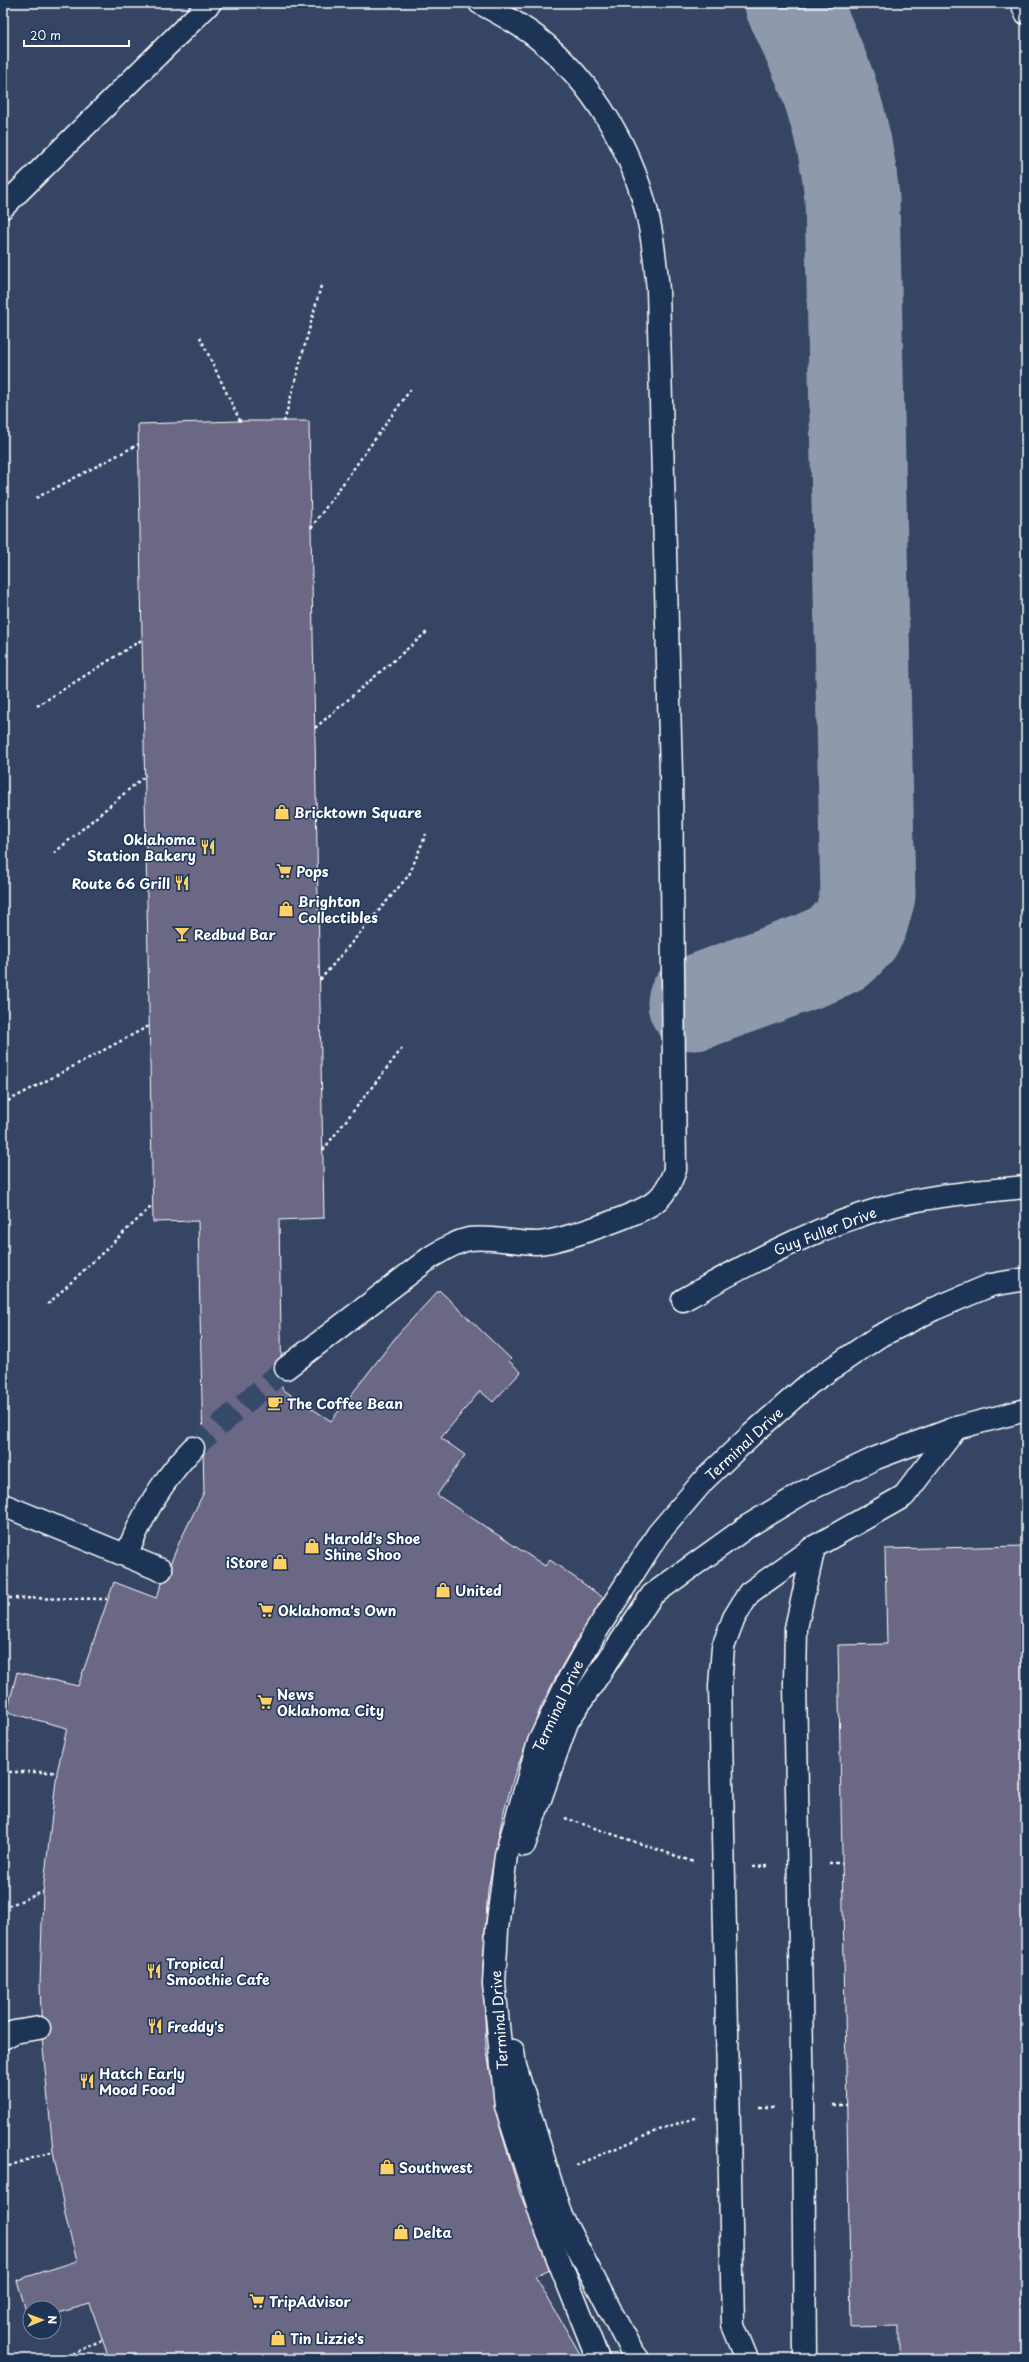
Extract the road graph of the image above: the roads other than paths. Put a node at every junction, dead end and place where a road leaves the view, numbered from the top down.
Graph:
1 (210, 3) edge
2 (480, 3) edge
3 (1022, 3) edge
4 (1026, 13) edge
5 (3, 207) edge
6 (1026, 1186) edge
7 (1026, 1279) edge
8 (683, 1300) dead end
9 (286, 1368) tunnel mouth
10 (1026, 1410) edge
11 (956, 1428) junction
12 (193, 1448) tunnel mouth
13 (3, 1505) edge
14 (814, 1547) junction
15 (127, 1554) junction
16 (161, 1570) dead end
17 (39, 2028) dead end
18 (3, 2038) edge
19 (598, 2359) edge
20 (638, 2359) edge
21 (747, 2359) edge
22 (805, 2359) edge

1 - 5 main road
2 - 9 main road
3 - 4 main road
6 - 8 main road, Guy Fuller Drive
7 - 19 main road, Terminal Drive
10 - 11 main road
11 - 14 main road
11 - 20 main road
12 - 15 main road
13 - 15 main road
14 - 21 main road
14 - 22 main road
15 - 16 main road
17 - 18 main road

